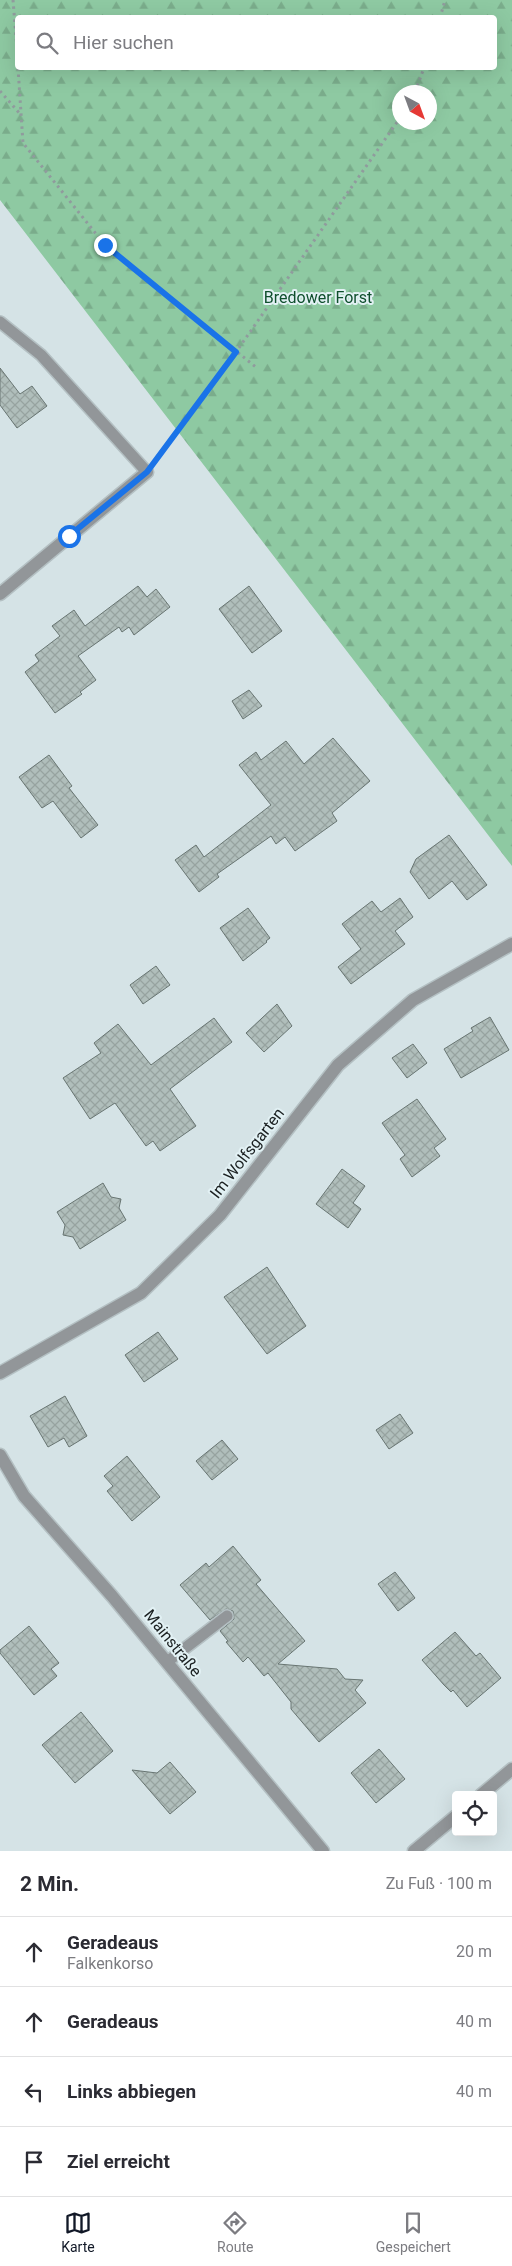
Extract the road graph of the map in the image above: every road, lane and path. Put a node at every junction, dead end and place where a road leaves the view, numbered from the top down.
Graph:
1 (13, 0) edge
2 (445, 0) edge
3 (441, 15) edge
4 (15, 25) edge
5 (18, 70) edge
6 (423, 70) edge
7 (418, 85) edge
8 (0, 91) edge
9 (21, 116) junction
10 (392, 129) edge
11 (0, 322) edge
12 (236, 352) junction
13 (256, 368) dead end
14 (147, 472) junction
15 (0, 594) edge
16 (512, 944) edge
17 (0, 1373) edge
18 (0, 1455) edge
19 (227, 1616) dead end
20 (167, 1662) junction
21 (512, 1769) edge
22 (486, 1791) edge
23 (452, 1819) edge
24 (323, 1851) edge
25 (414, 1851) edge

1 - 4 path
2 - 3 path
5 - 9 path
6 - 7 path
8 - 9 path
9 - 12 path
10 - 12 path
11 - 14 lane
12 - 13 path
12 - 14 path
14 - 15 street
16 - 17 street, Im Wolfsgarten
18 - 20 street, Mainstraße
19 - 20 lane
20 - 24 street, Mainstraße
21 - 22 street
23 - 25 street

